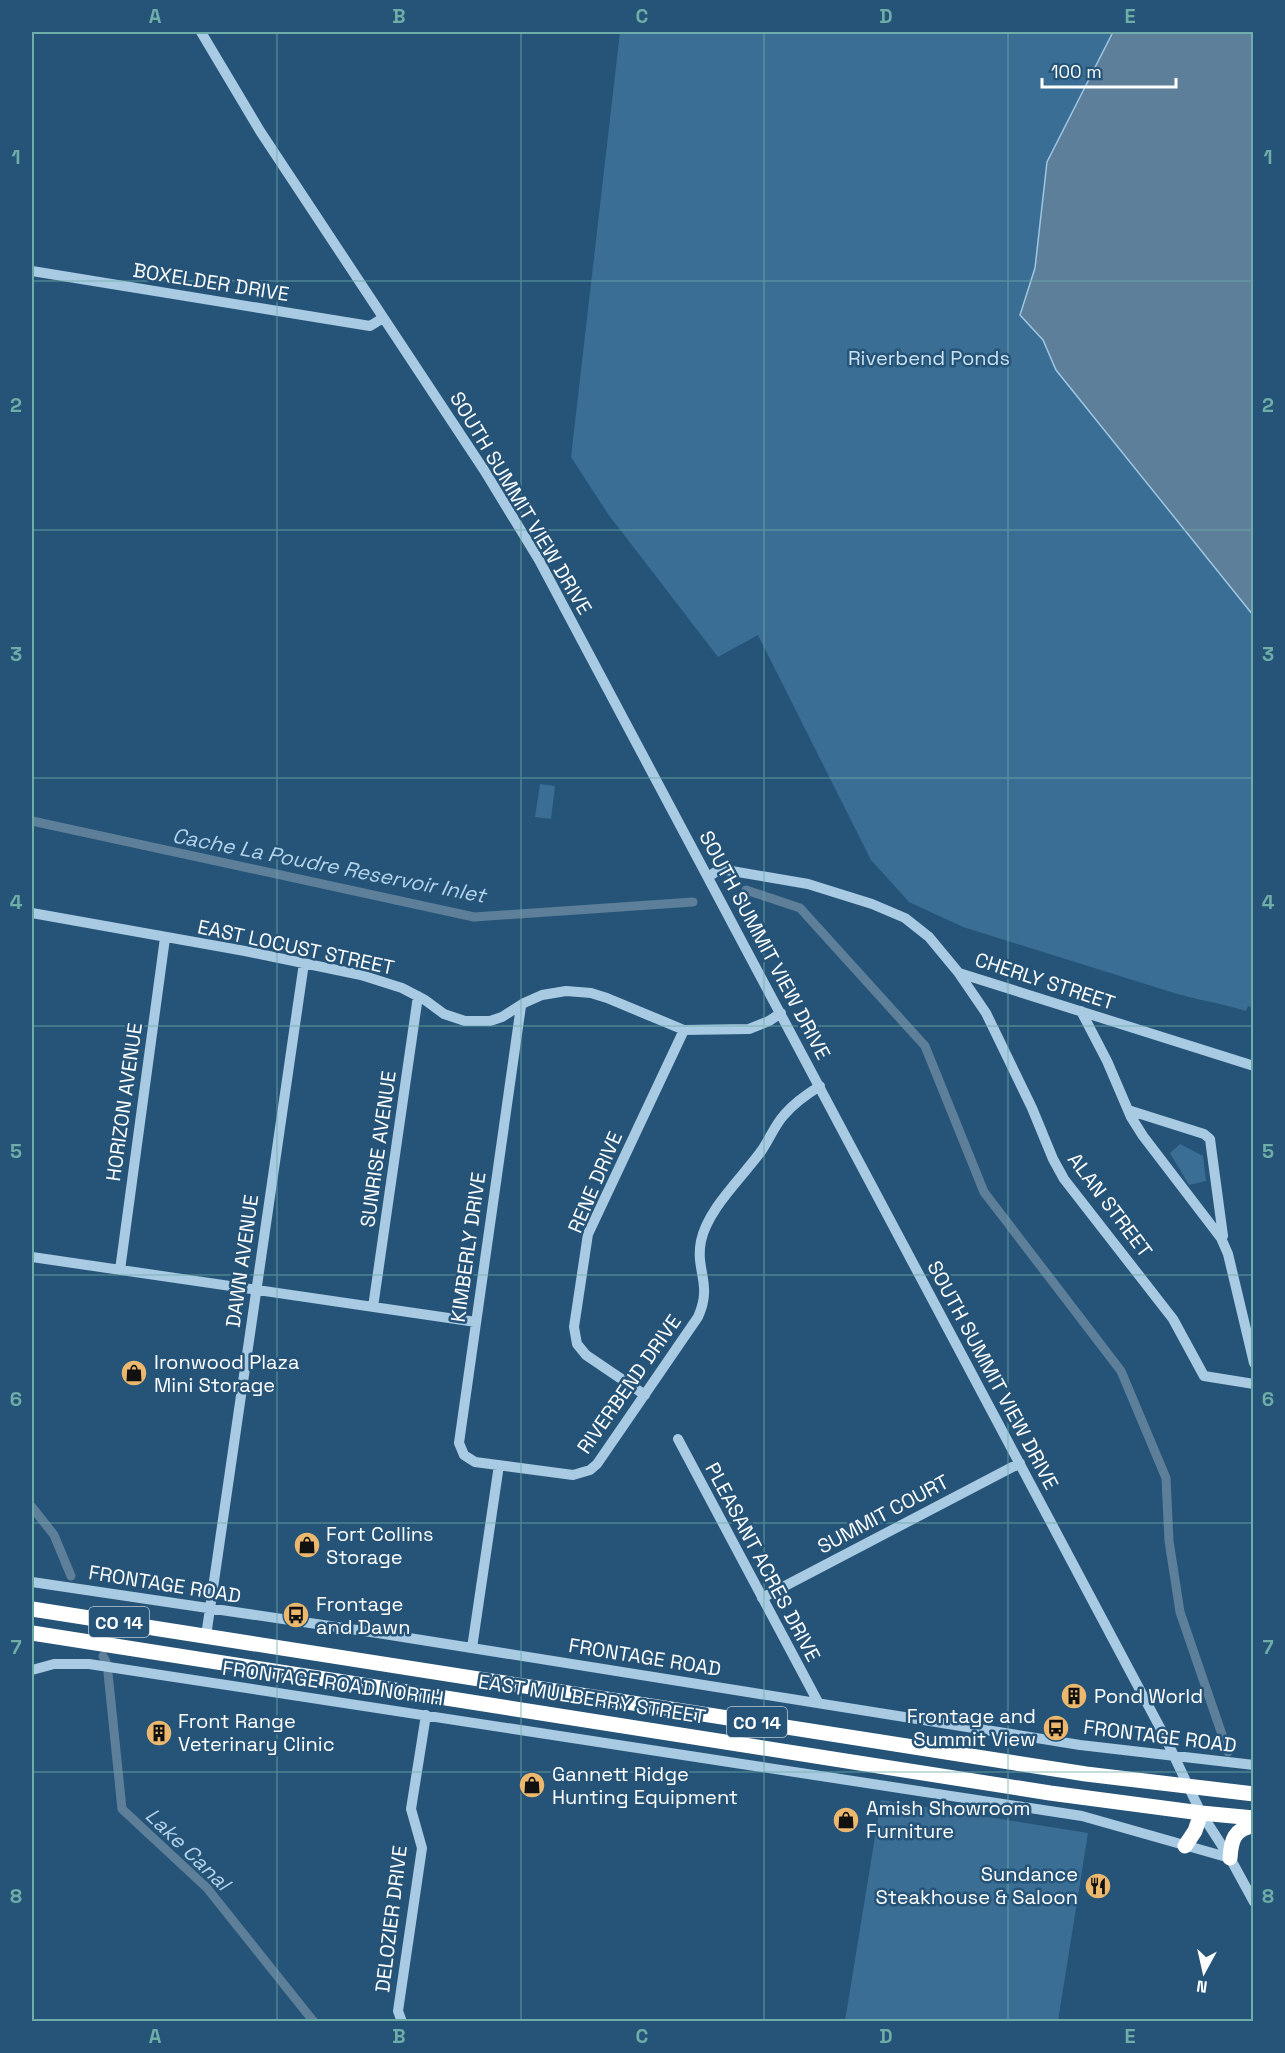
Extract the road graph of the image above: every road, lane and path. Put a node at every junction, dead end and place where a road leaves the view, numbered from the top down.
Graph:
1 (201, 32) edge
2 (32, 271) edge
3 (383, 318) junction
4 (708, 877) junction
5 (32, 914) edge
6 (165, 938) junction
7 (304, 963) junction
8 (958, 972) junction
9 (418, 996) junction
10 (521, 1006) junction
11 (1080, 1011) junction
12 (781, 1013) junction
13 (684, 1030) junction
14 (1254, 1066) edge
15 (820, 1086) junction
16 (1128, 1110) junction
17 (1228, 1254) junction
18 (32, 1257) edge
19 (120, 1270) junction
20 (256, 1290) junction
21 (373, 1307) junction
22 (476, 1322) junction
23 (1254, 1363) edge
24 (1254, 1384) edge
25 (645, 1395) junction
26 (678, 1439) dead end
27 (1020, 1463) junction
28 (499, 1465) junction
29 (32, 1582) edge
30 (762, 1598) junction
31 (32, 1609) edge
32 (210, 1609) junction
33 (32, 1633) edge
34 (206, 1636) junction
35 (472, 1648) junction
36 (202, 1659) junction
37 (32, 1670) edge
38 (199, 1681) junction
39 (818, 1702) junction
40 (426, 1714) junction
41 (1174, 1757) junction
42 (1254, 1765) edge
43 (1189, 1787) junction
44 (1254, 1794) edge
45 (1201, 1813) junction
46 (1254, 1818) edge
47 (1254, 1826) edge
48 (1185, 1846) junction
49 (1230, 1858) junction
50 (1254, 1902) edge
51 (402, 2022) edge

1 - 3 street, SOUTH SUMMIT VIEW DRIVE
2 - 3 street, BOXELDER DRIVE
3 - 4 street, SOUTH SUMMIT VIEW DRIVE
4 - 8 street, CHERLY STREET
4 - 12 street, SOUTH SUMMIT VIEW DRIVE
5 - 6 street, EAST LOCUST STREET
6 - 7 street, EAST LOCUST STREET
6 - 19 street, HORIZON AVENUE
7 - 9 street, EAST LOCUST STREET
7 - 20 street, DAWN AVENUE
8 - 11 street, CHERLY STREET
8 - 24 street, ALAN STREET
9 - 10 street, EAST LOCUST STREET
9 - 21 street, SUNRISE AVENUE
10 - 13 street, EAST LOCUST STREET
10 - 22 street, KIMBERLY DRIVE
11 - 14 street, CHERLY STREET
11 - 16 street
12 - 13 street, EAST LOCUST STREET
12 - 15 street, SOUTH SUMMIT VIEW DRIVE
13 - 25 street, RENE DRIVE
15 - 25 street, RIVERBEND DRIVE
15 - 27 street, SOUTH SUMMIT VIEW DRIVE
16 - 17 street
16 - 17 street
17 - 23 street
18 - 19 street
19 - 20 street
20 - 21 street
20 - 32 street, DAWN AVENUE
21 - 22 street
22 - 28 street, KIMBERLY DRIVE
25 - 28 street, RIVERBEND DRIVE
26 - 30 street, PLEASANT ACRES DRIVE
27 - 30 street, SUMMIT COURT
27 - 41 street, SOUTH SUMMIT VIEW DRIVE
28 - 35 street
29 - 32 street, FRONTAGE ROAD
30 - 39 street, PLEASANT ACRES DRIVE
31 - 34 highway, EAST MULBERRY STREET / CO 14
32 - 34 street, DAWN AVENUE
32 - 35 street, FRONTAGE ROAD
33 - 36 highway, EAST MULBERRY STREET / CO 14
34 - 43 highway, EAST MULBERRY STREET / CO 14
35 - 39 street, FRONTAGE ROAD
36 - 38 street
36 - 45 highway, EAST MULBERRY STREET / CO 14
37 - 38 street, FRONTAGE ROAD NORTH
38 - 40 street, FRONTAGE ROAD NORTH
39 - 41 street, FRONTAGE ROAD
40 - 48 street, FRONTAGE ROAD NORTH
40 - 51 street, DELOZIER DRIVE
41 - 42 street, FRONTAGE ROAD
41 - 43 street, SOUTH SUMMIT VIEW DRIVE
43 - 44 highway, EAST MULBERRY STREET / CO 14
43 - 45 street, SOUTH SUMMIT VIEW DRIVE
45 - 46 highway, EAST MULBERRY STREET / CO 14
45 - 48 highway
45 - 49 street, SOUTH SUMMIT VIEW DRIVE
47 - 49 highway
48 - 49 street, FRONTAGE ROAD NORTH
49 - 50 street, SOUTH SUMMIT VIEW DRIVE

